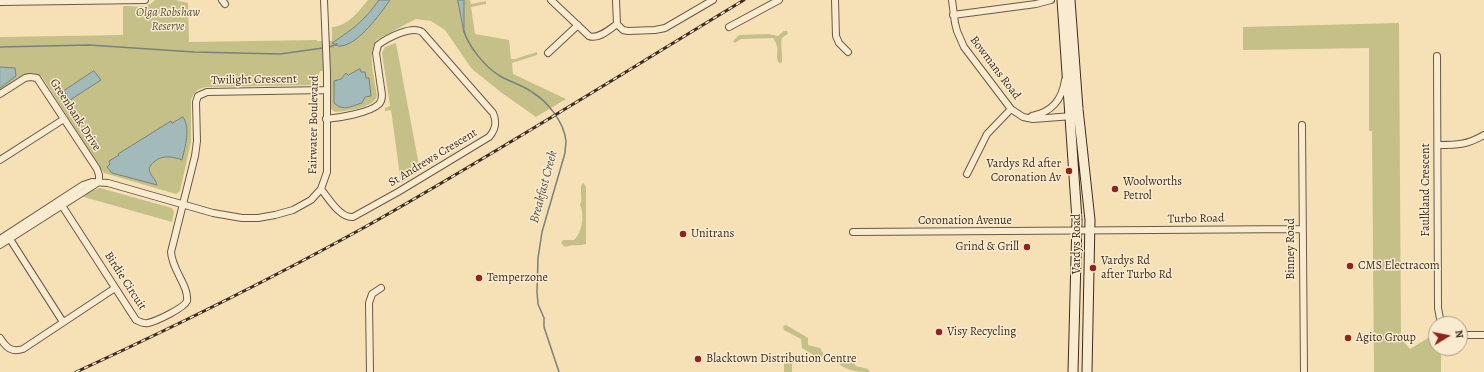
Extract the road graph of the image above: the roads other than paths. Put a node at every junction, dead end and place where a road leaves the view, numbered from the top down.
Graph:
1 (80, 0) edge
2 (145, 0) edge
3 (324, 0) edge
4 (551, 0) edge
5 (616, 0) edge
6 (712, 0) edge
7 (779, 0) edge
8 (835, 0) edge
9 (952, 0) edge
10 (1052, 0) edge
11 (1062, 0) edge
12 (1069, 0) edge
13 (7, 1) edge
14 (0, 2) edge
15 (953, 14) junction
16 (617, 24) junction
17 (578, 25) junction
18 (1063, 25) junction
19 (729, 27) dead end
20 (848, 52) dead end
21 (548, 53) dead end
22 (1436, 56) dead end
23 (1066, 67) junction
24 (326, 90) junction
25 (0, 94) edge
26 (1011, 109) junction
27 (1074, 116) junction
28 (1027, 118) junction
29 (64, 119) junction
30 (326, 119) junction
31 (1302, 125) dead end
32 (1484, 135) edge
33 (1438, 145) junction
34 (0, 160) edge
35 (967, 174) dead end
36 (99, 182) junction
37 (321, 189) junction
38 (61, 203) junction
39 (183, 204) junction
40 (1302, 229) junction
41 (1090, 230) junction
42 (1077, 231) junction
43 (853, 232) dead end
44 (8, 237) junction
45 (0, 240) edge
46 (0, 245) edge
47 (115, 288) junction
48 (381, 288) dead end
49 (1440, 316) edge
50 (64, 322) junction
51 (1468, 335) edge
52 (1484, 335) edge
53 (0, 338) edge
54 (370, 372) edge
55 (1073, 372) edge
56 (1087, 372) edge
57 (1304, 372) edge

1 - 2 street
1 - 13 street
3 - 24 street, Fairwater Boulevard
4 - 17 street
5 - 16 street
6 - 16 street
7 - 19 street
8 - 20 street
9 - 15 street, Bowmans Road
10 - 15 street
11 - 18 main road, Vardys Road
12 - 18 main road, Vardys Road
12 - 27 main road, Vardys Road
13 - 14 street
15 - 26 street, Bowmans Road
16 - 17 street
17 - 21 street
18 - 23 main road, Vardys Road
22 - 33 street, Faulkland Crescent
23 - 27 main road, Vardys Road
23 - 28 street
24 - 30 street, Fairwater Boulevard
24 - 39 street, Twilight Crescent
25 - 29 street, Greenbank Drive
26 - 28 street, Bowmans Road
26 - 35 street
27 - 28 street, Bowmans Road
27 - 41 main road, Vardys Road
27 - 42 main road, Vardys Road
29 - 34 street
29 - 36 street, Greenbank Drive
30 - 37 street, Fairwater Boulevard
30 - 37 street, St Andrews Crescent
31 - 40 street, Binney Road
32 - 33 street
33 - 49 street, Faulkland Crescent
36 - 38 street
36 - 39 street, Fairwater Boulevard
37 - 39 street, Fairwater Boulevard
38 - 44 street
38 - 47 street, Birdie Circuit
39 - 47 street, Birdie Circuit
40 - 41 street, Turbo Road
40 - 57 street, Binney Road
41 - 42 street, Turbo Road
41 - 56 main road, Vardys Road
42 - 43 street, Coronation Avenue
42 - 55 main road, Vardys Road
44 - 45 street
44 - 46 street
44 - 50 street
47 - 50 street
48 - 54 street
50 - 53 street
51 - 52 street

